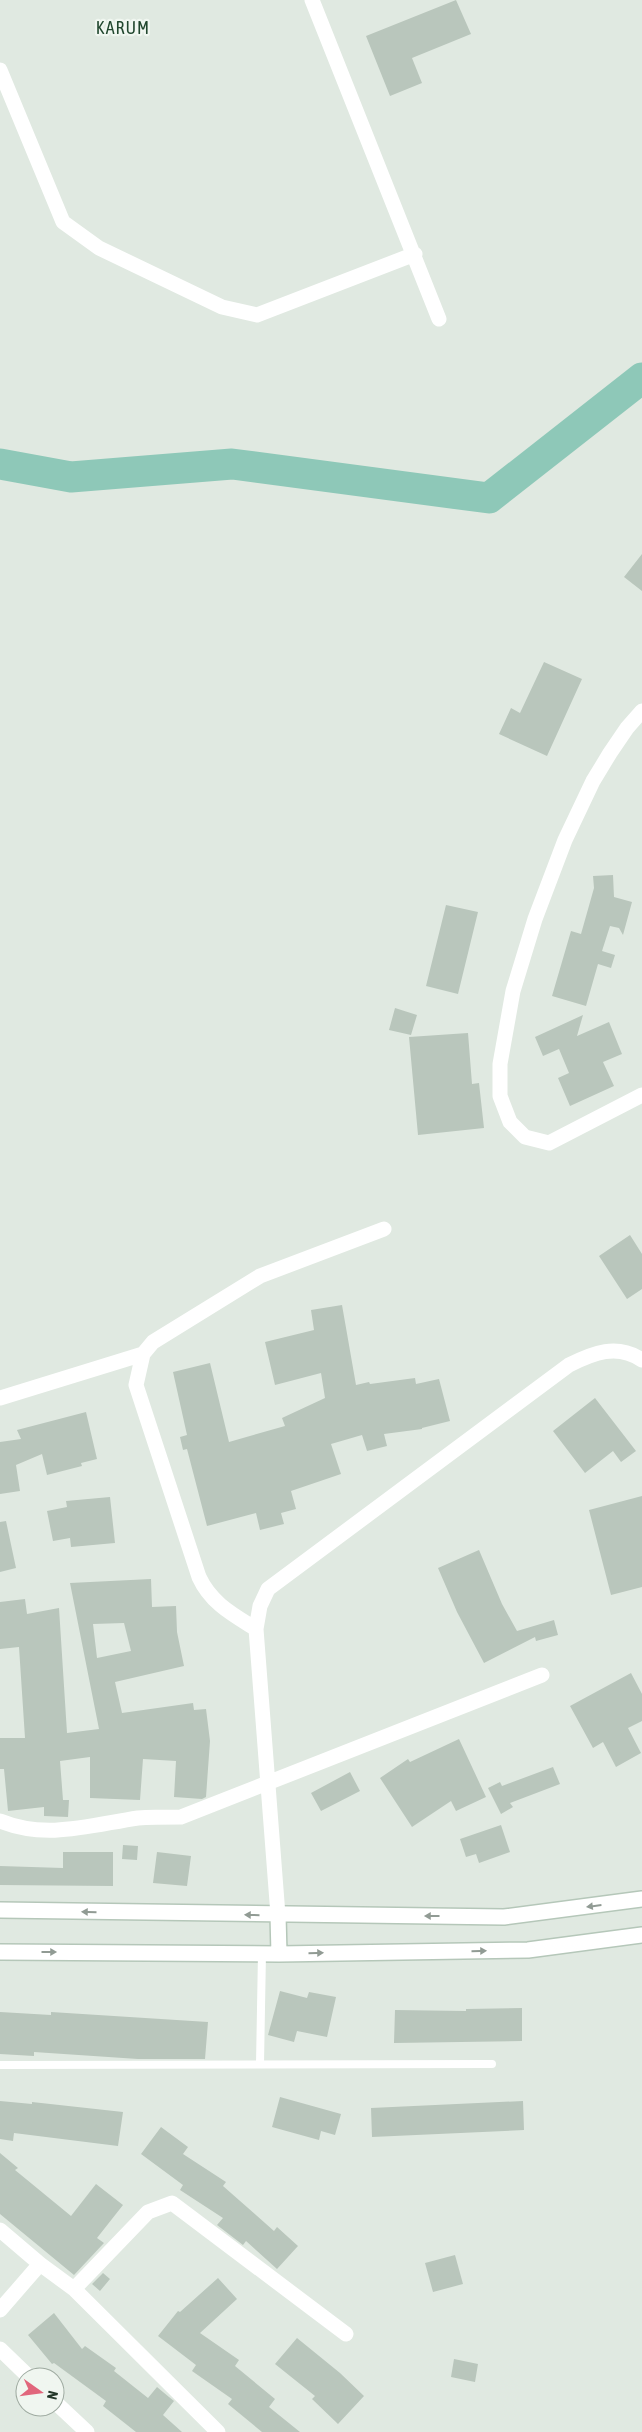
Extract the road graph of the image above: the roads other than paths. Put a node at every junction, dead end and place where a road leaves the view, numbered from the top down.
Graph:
1 (312, 0) edge
2 (0, 70) edge
3 (415, 254) junction
4 (439, 319) dead end
5 (642, 711) edge
6 (642, 1095) edge
7 (384, 1229) dead end
8 (143, 1354) junction
9 (642, 1360) edge
10 (0, 1398) edge
11 (256, 1629) junction
12 (542, 1675) dead end
13 (268, 1782) junction
14 (0, 1821) edge
15 (642, 1899) edge
16 (0, 1910) edge
17 (278, 1915) junction
18 (642, 1936) edge
19 (0, 1952) edge
20 (262, 1953) junction
21 (279, 1954) junction
22 (260, 2064) junction
23 (492, 2064) dead end
24 (0, 2065) edge
25 (0, 2230) edge
26 (40, 2264) junction
27 (74, 2289) junction
28 (0, 2310) edge
29 (346, 2334) dead end
30 (0, 2349) edge
31 (19, 2367) edge
32 (65, 2411) edge
33 (87, 2432) edge
34 (218, 2432) edge

1 - 3 street
2 - 3 street
3 - 4 street
5 - 6 street
7 - 8 street
8 - 10 street
8 - 11 street
9 - 11 street
11 - 13 street
12 - 13 street
13 - 14 street
13 - 17 street
15 -> 17 street
17 -> 16 street
17 - 21 street
21 -> 18 street
19 -> 20 street
20 - 21 street
20 - 22 lane
22 - 23 lane
22 - 24 lane
25 - 26 street
26 - 27 street
26 - 28 street
27 - 29 street
27 - 34 street
30 - 31 street
32 - 33 street

